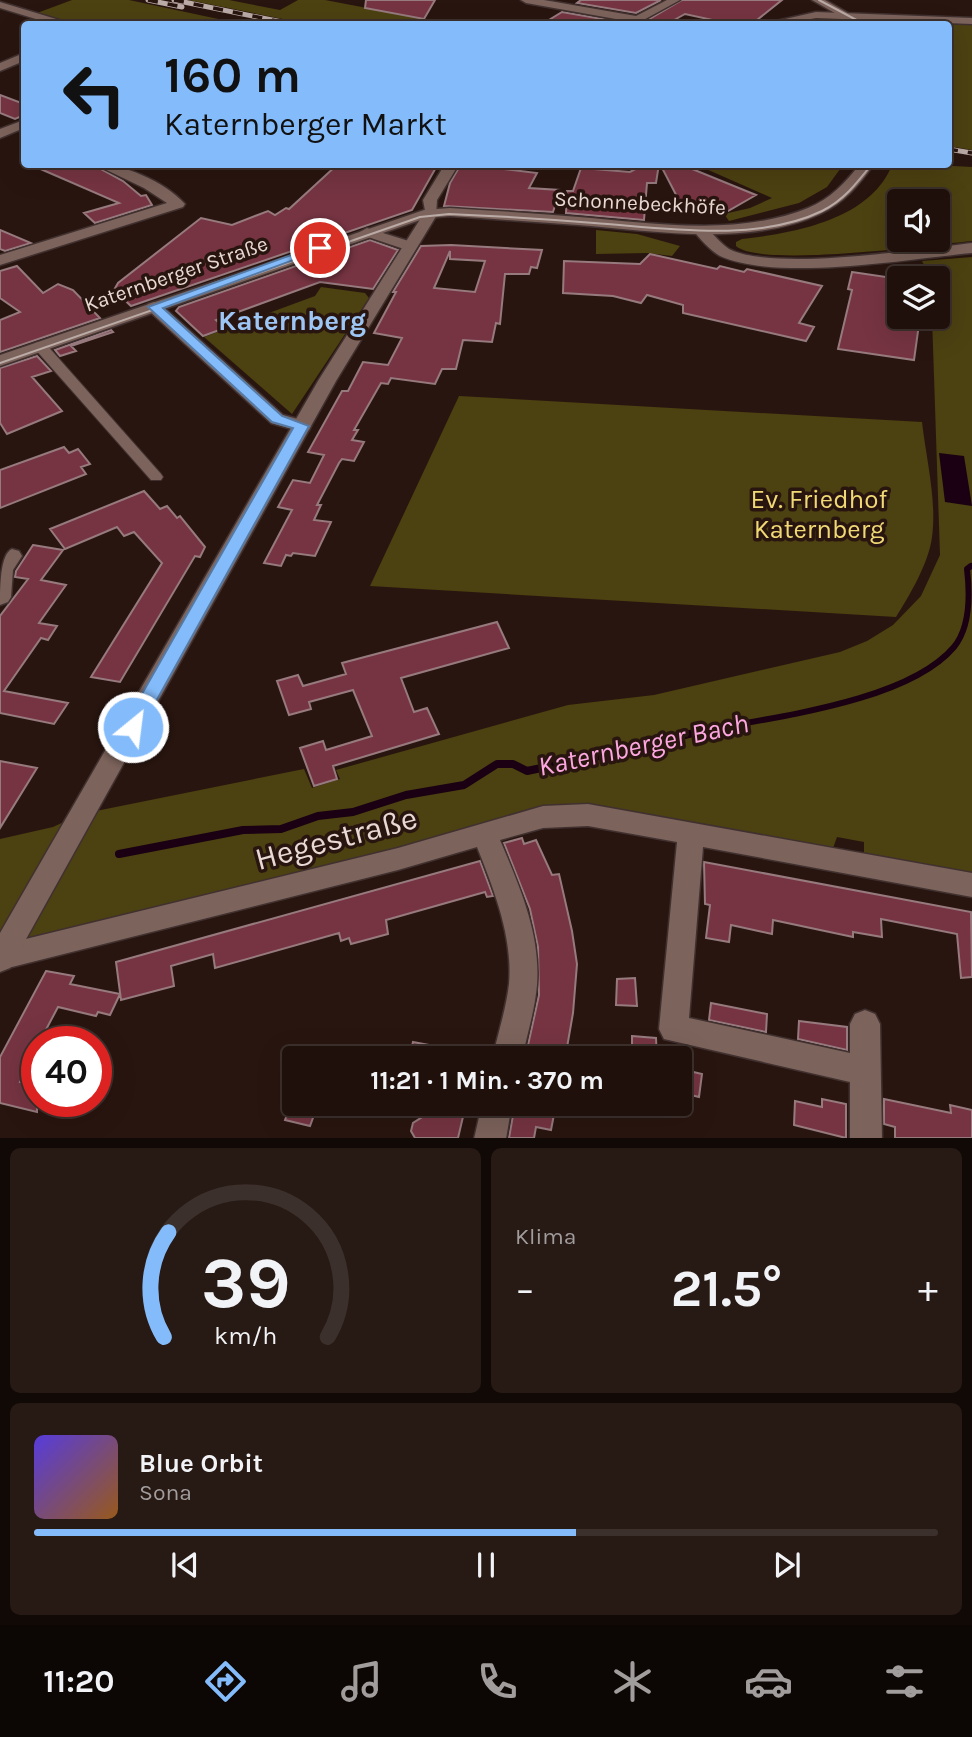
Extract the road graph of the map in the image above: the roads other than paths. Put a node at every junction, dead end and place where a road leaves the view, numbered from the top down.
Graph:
1 (526, 0) edge
2 (675, 0) edge
3 (817, 0) edge
4 (0, 5) edge
5 (790, 5) dead end
6 (854, 5) dead end
7 (23, 12) junction
8 (848, 17) junction
9 (898, 18) junction
10 (0, 21) edge
11 (52, 21) edge
12 (771, 21) edge
13 (783, 21) edge
14 (855, 21) edge
15 (972, 21) edge
16 (21, 58) edge
17 (0, 67) edge
18 (109, 168) edge
19 (450, 168) edge
20 (866, 168) edge
21 (431, 213) junction
22 (699, 230) junction
23 (367, 232) junction
24 (410, 246) junction
25 (972, 248) edge
26 (0, 260) edge
27 (154, 307) junction
28 (40, 346) junction
29 (0, 361) edge
30 (302, 426) junction
31 (156, 477) dead end
32 (12, 556) dead end
33 (0, 595) edge
34 (484, 834) junction
35 (691, 835) junction
36 (972, 885) edge
37 (0, 959) edge
38 (865, 1024) dead end
39 (510, 1046) edge
40 (865, 1072) junction
41 (495, 1116) edge
42 (490, 1138) edge
43 (866, 1138) edge

1 - 2 street
3 - 8 street
4 - 7 street
5 - 12 street
6 - 9 street
7 - 10 street
7 - 11 street
8 - 9 street
8 - 13 street
8 - 14 street
9 - 15 street
16 - 17 street
18 - 26 street
19 - 21 street
20 - 22 street, Schonnebeckhöfe
21 - 22 street, Schonnebeckhöfe
21 - 23 street, Katernberger Straße
21 - 24 street
22 - 25 street
23 - 24 street
23 - 27 street, Katernberger Straße
24 - 30 street
27 - 28 street, Katernberger Straße
27 - 30 street
28 - 29 street, Katernberger Straße
28 - 31 street
30 - 37 street
32 - 33 street
34 - 35 street, Hegestraße
34 - 37 street, Hegestraße
34 - 39 street
35 - 36 street, Hegestraße
35 - 40 street
38 - 40 street
40 - 43 street
41 - 42 street

